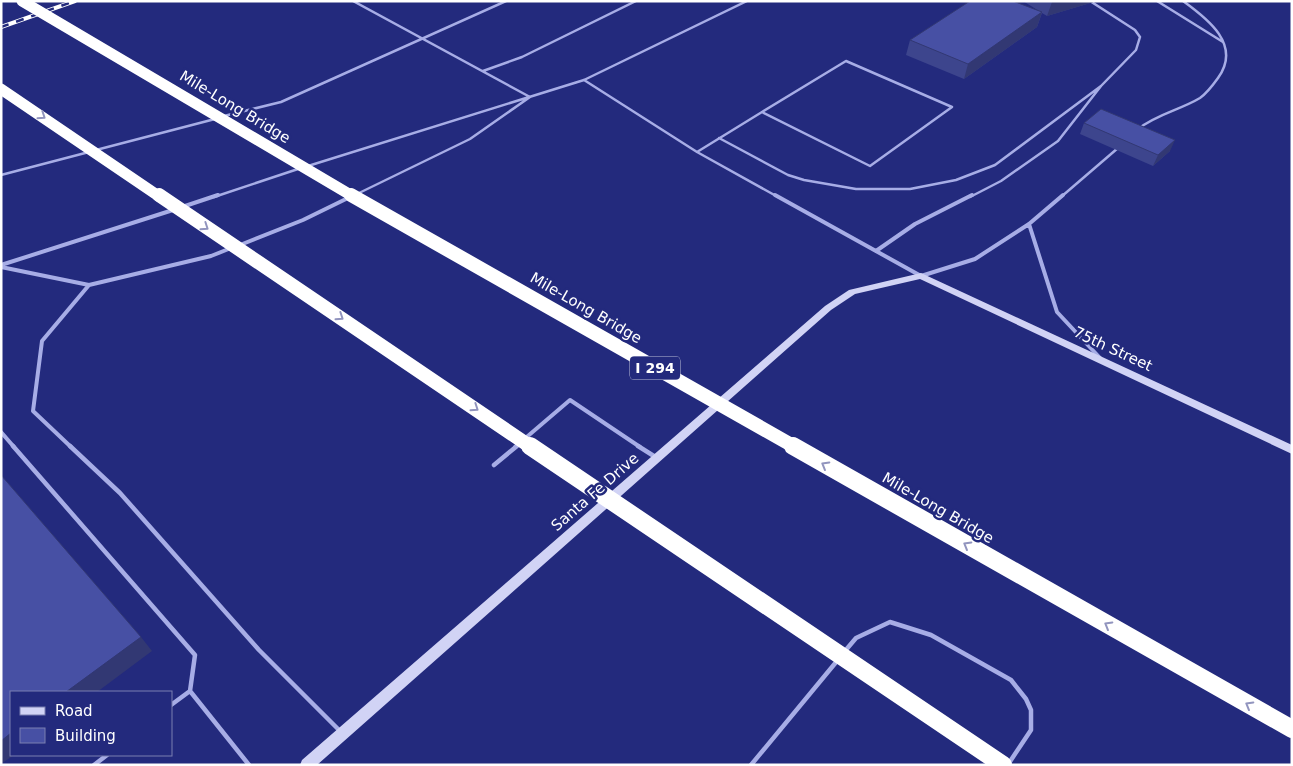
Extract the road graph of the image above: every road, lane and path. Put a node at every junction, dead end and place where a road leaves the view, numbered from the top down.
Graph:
1 (22, 1) edge
2 (352, 1) edge
3 (364, 1) edge
4 (506, 1) edge
5 (636, 1) edge
6 (747, 1) edge
7 (1090, 1) edge
8 (1157, 1) edge
9 (1183, 1) edge
10 (357, 4) junction
11 (422, 39) junction
12 (1224, 44) junction
13 (483, 71) junction
14 (584, 80) junction
15 (1101, 86) junction
16 (1, 89) edge
17 (530, 97) junction
18 (762, 112) junction
19 (1133, 134) edge
20 (719, 138) junction
21 (1119, 148) edge
22 (697, 152) junction
23 (1, 175) edge
24 (1029, 224) junction
25 (876, 251) junction
26 (1, 266) edge
27 (921, 276) junction
28 (89, 285) junction
29 (1103, 361) junction
30 (1, 432) edge
31 (1292, 450) edge
32 (658, 458) junction
33 (494, 465) dead end
34 (190, 691) junction
35 (172, 704) edge
36 (1292, 730) edge
37 (343, 733) junction
38 (106, 756) edge
39 (94, 765) edge
40 (249, 765) edge
41 (307, 765) edge
42 (751, 765) edge
43 (1004, 765) edge
44 (1008, 765) edge

36 -> 1 highway, Mile-Long Bridge / I 294, bridge
2 - 10 lane
3 - 10 lane
4 - 11 lane
5 - 13 lane
6 - 14 lane
7 - 15 lane
8 - 12 lane
9 - 12 lane
10 - 11 lane
11 - 13 lane
11 - 23 lane
12 - 19 lane
13 - 17 lane
14 - 17 lane
14 - 22 lane
15 - 20 lane
15 - 25 lane
16 -> 43 highway, bridge
17 - 26 lane
17 - 28 lane
18 - 18 lane
18 - 20 lane
20 - 22 lane
21 - 24 lane
22 - 25 lane
24 - 27 lane
24 - 29 lane
25 - 27 lane
26 - 28 lane
27 - 29 street, 75th Street
27 - 32 street, Santa Fe Drive
28 - 37 lane
29 - 31 street, 75th Street
30 - 34 lane
32 - 33 lane
32 - 37 street, Santa Fe Drive
34 - 35 lane
34 - 40 lane
37 - 41 street, Santa Fe Drive
38 - 39 lane
42 - 44 lane

